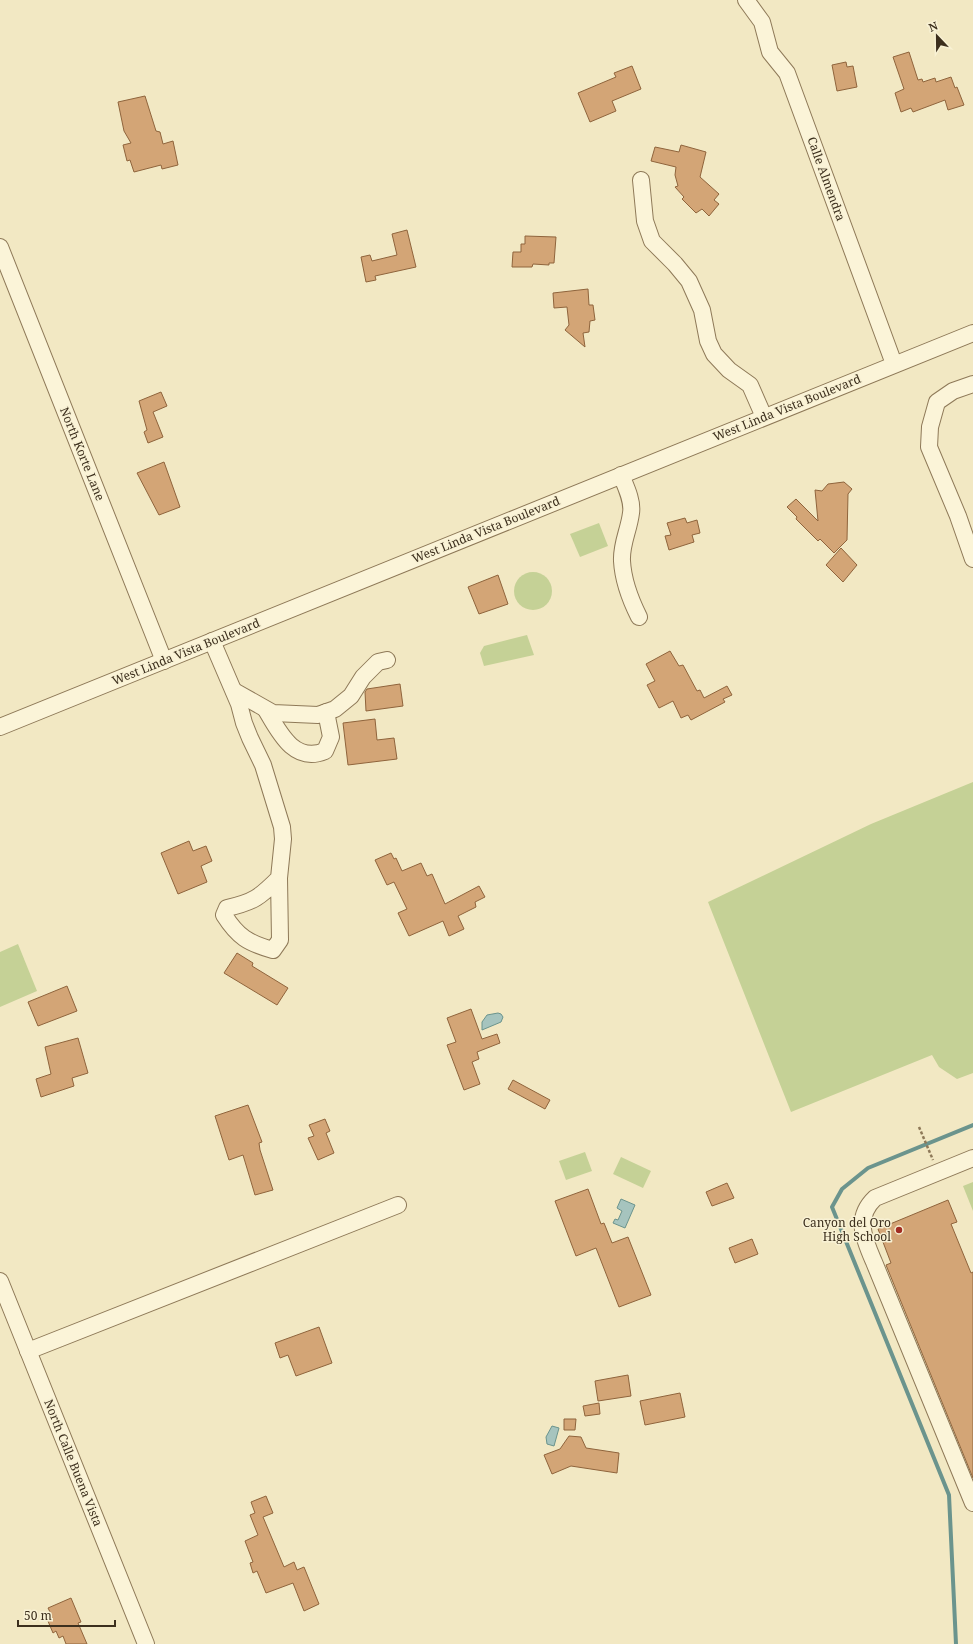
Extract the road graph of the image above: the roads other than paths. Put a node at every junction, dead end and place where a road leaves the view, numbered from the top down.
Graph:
1 (746, 0) edge
2 (641, 180) dead end
3 (0, 247) edge
4 (973, 333) edge
5 (894, 364) junction
6 (973, 384) edge
7 (764, 417) junction
8 (621, 475) junction
9 (973, 559) edge
10 (639, 617) dead end
11 (212, 641) junction
12 (387, 660) dead end
13 (164, 661) junction
14 (234, 691) junction
15 (266, 710) junction
16 (326, 712) junction
17 (0, 727) edge
18 (279, 878) junction
19 (973, 1158) edge
20 (398, 1205) dead end
21 (0, 1281) edge
22 (28, 1351) junction
23 (973, 1503) edge
24 (146, 1644) edge

1 - 5 street, Calle Almendra
2 - 7 street
3 - 13 street, North Korte Lane
4 - 5 street, West Linda Vista Boulevard
5 - 7 street, West Linda Vista Boulevard
6 - 9 street
7 - 8 street, West Linda Vista Boulevard
8 - 10 street
8 - 11 street, West Linda Vista Boulevard
11 - 13 street, West Linda Vista Boulevard
11 - 14 street
12 - 16 street
13 - 17 street, West Linda Vista Boulevard
14 - 15 street
14 - 18 street
15 - 16 street
15 - 16 street
18 - 18 street
19 - 23 street
20 - 22 street
21 - 22 street, North Calle Buena Vista
22 - 24 street, North Calle Buena Vista

